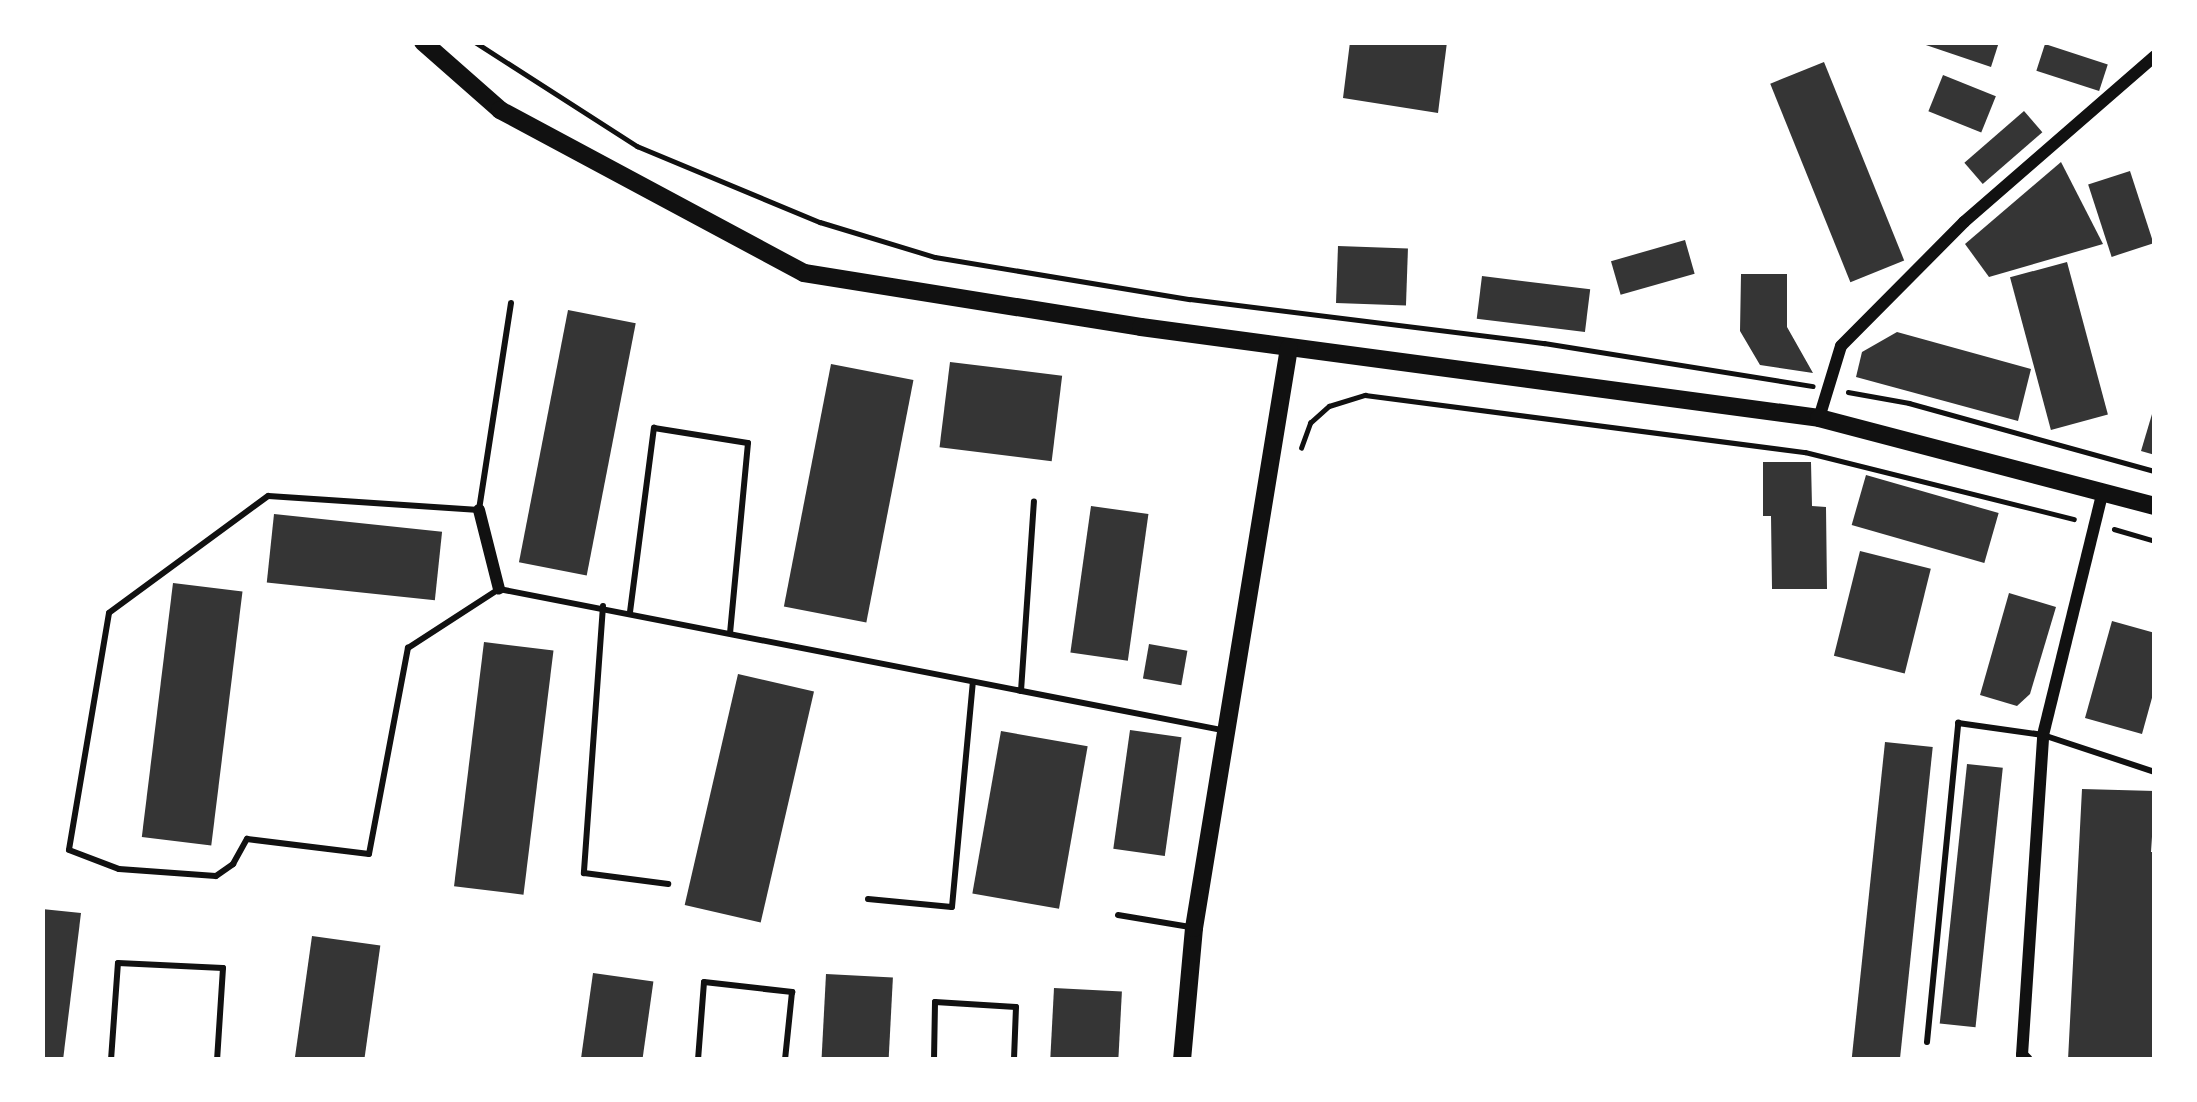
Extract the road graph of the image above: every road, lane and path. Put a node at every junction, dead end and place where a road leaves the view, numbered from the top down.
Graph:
1 (423, 42) edge
2 (476, 42) edge
3 (2155, 56) edge
4 (511, 303) dead end
5 (1289, 348) junction
6 (1829, 388) junction
7 (1819, 418) junction
8 (1301, 448) dead end
9 (2155, 471) edge
10 (2104, 489) junction
11 (1034, 501) dead end
12 (2155, 506) edge
13 (479, 510) junction
14 (2094, 523) junction
15 (2155, 541) edge
16 (499, 590) junction
17 (603, 606) junction
18 (630, 612) junction
19 (730, 632) junction
20 (974, 682) junction
21 (1021, 692) junction
22 (1225, 731) junction
23 (2043, 735) junction
24 (2155, 772) edge
25 (668, 884) dead end
26 (868, 899) dead end
27 (1118, 915) dead end
28 (1193, 928) junction
29 (1927, 1042) dead end
30 (2023, 1058) edge
31 (111, 1060) edge
32 (217, 1060) edge
33 (698, 1060) edge
34 (784, 1060) edge
35 (934, 1060) edge
36 (1014, 1060) edge
37 (1182, 1060) edge

1 - 5 main road
2 - 6 path
3 - 6 street
4 - 13 lane
5 - 7 main road
5 - 22 main road
6 - 7 street
6 - 9 path
7 - 10 main road
8 - 14 path
10 - 12 main road
10 - 14 street
11 - 21 lane
13 - 16 street
13 - 16 lane
14 - 15 path
14 - 23 street
16 - 17 lane
17 - 18 lane
17 - 25 lane
18 - 19 lane
18 - 19 lane
19 - 20 lane
20 - 21 lane
20 - 26 lane
21 - 22 lane
22 - 28 main road
23 - 24 lane
23 - 29 lane
23 - 30 street
27 - 28 lane
28 - 37 main road
31 - 32 lane
33 - 34 lane
35 - 36 lane

